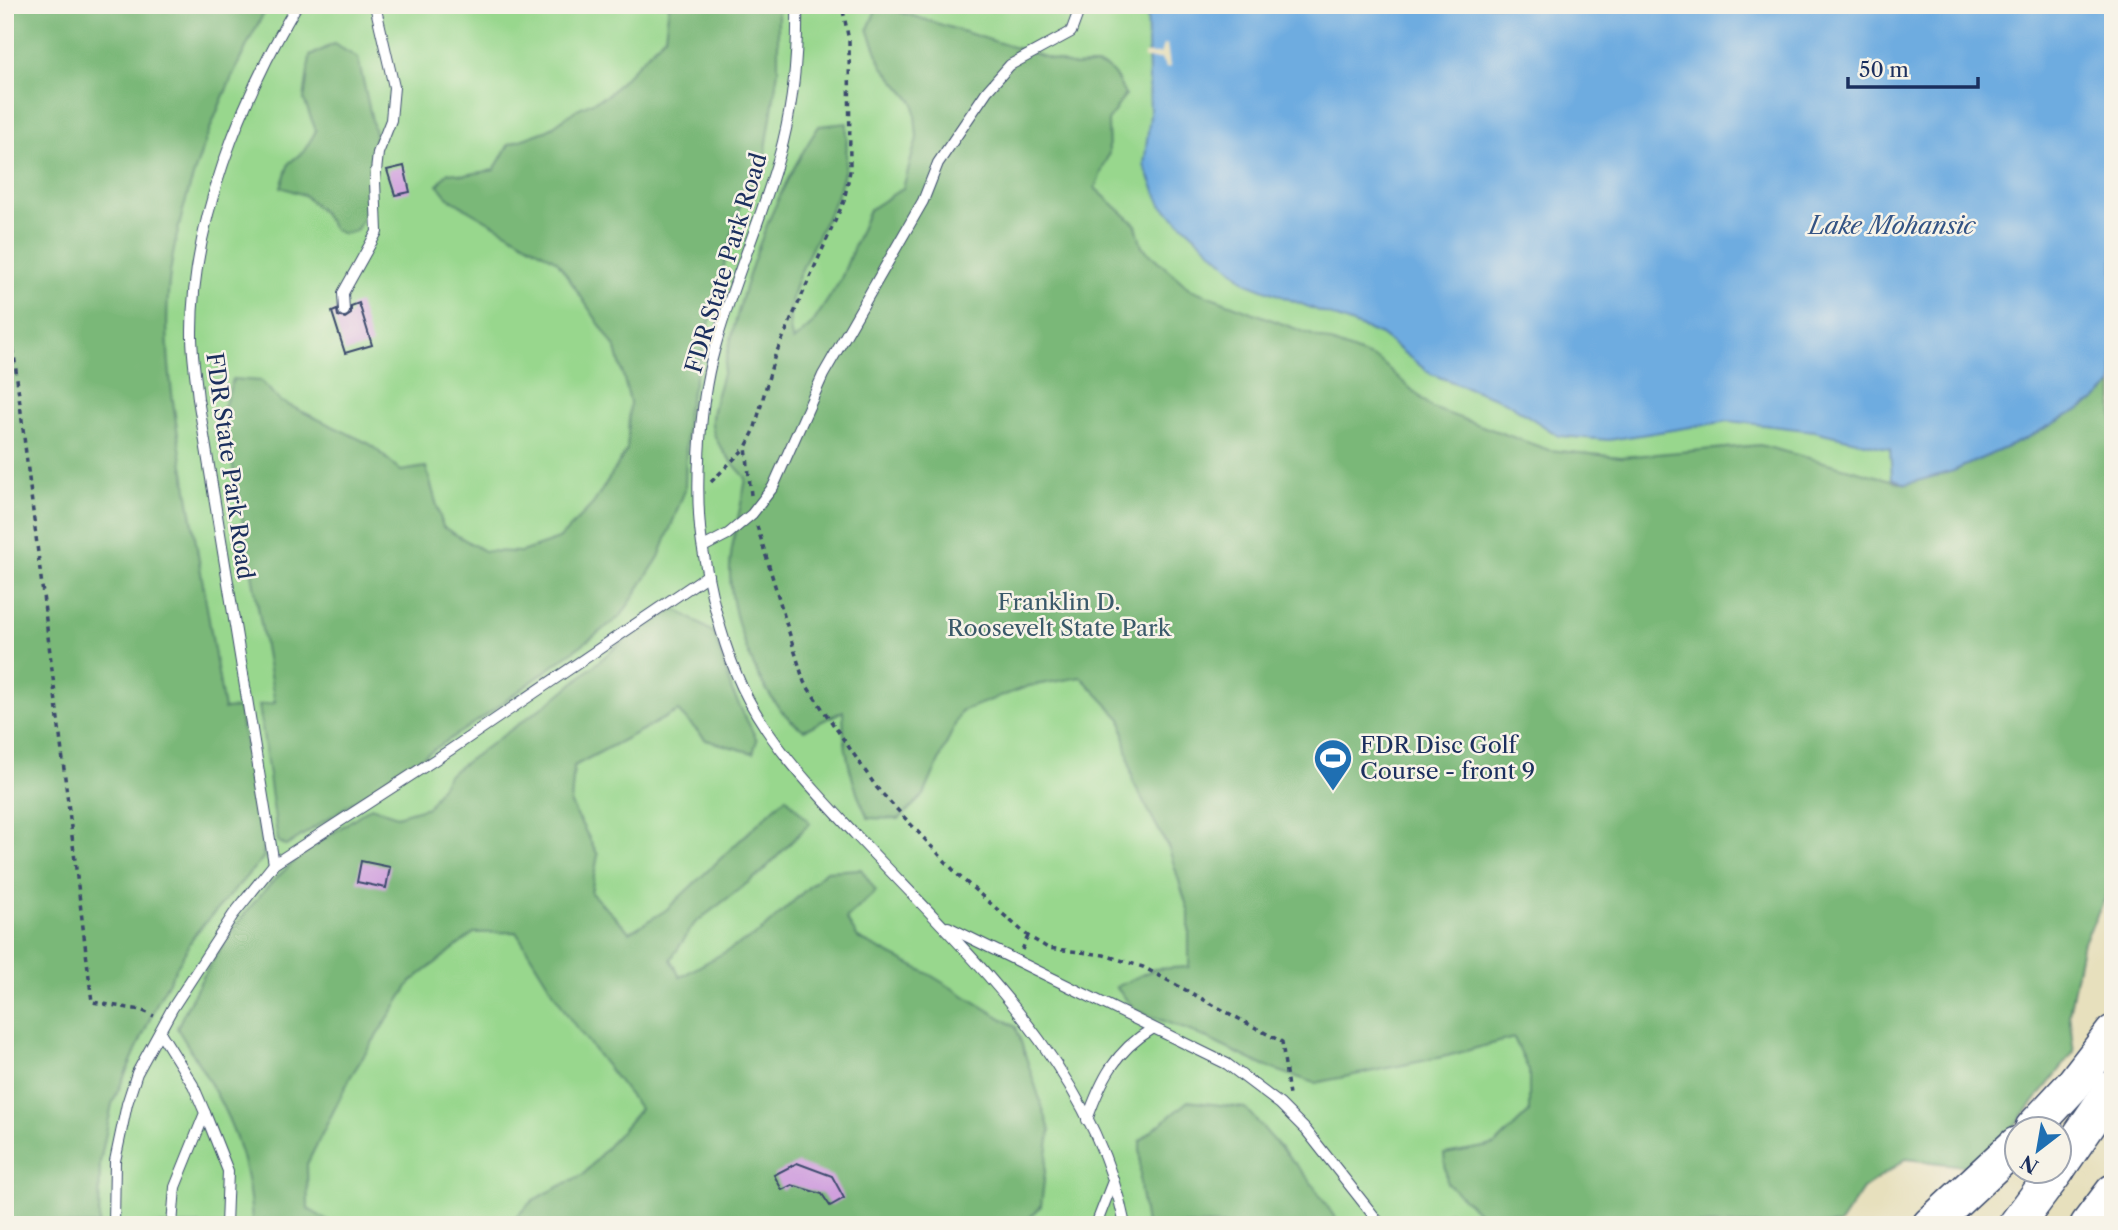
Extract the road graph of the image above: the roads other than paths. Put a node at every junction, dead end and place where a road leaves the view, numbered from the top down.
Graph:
1 (297, 5) edge
2 (375, 5) edge
3 (797, 5) edge
4 (1081, 5) edge
5 (344, 311) dead end
6 (703, 547) junction
7 (708, 575) junction
8 (274, 864) junction
9 (938, 922) junction
10 (1152, 1029) junction
11 (160, 1032) junction
12 (2113, 1033) edge
13 (2113, 1088) edge
14 (205, 1112) junction
15 (2046, 1114) edge
16 (1087, 1120) junction
17 (2072, 1147) edge
18 (2002, 1160) edge
19 (1113, 1181) junction
20 (2046, 1184) edge
21 (2113, 1192) edge
22 (114, 1225) edge
23 (173, 1225) edge
24 (226, 1225) edge
25 (1096, 1225) edge
26 (1125, 1225) edge
27 (1381, 1225) edge
28 (1930, 1225) edge
29 (2016, 1225) edge
30 (2088, 1225) edge

1 - 8 lane, FDR State Park Road
2 - 5 lane
3 - 6 lane, FDR State Park Road
4 - 6 lane
6 - 7 lane, FDR State Park Road
7 - 8 lane
7 - 9 lane, FDR State Park Road
8 - 11 lane
9 - 10 lane, FDR State Park Road
9 - 16 lane, FDR State Park Road
10 - 16 lane
10 - 27 lane, FDR State Park Road
11 - 14 lane
11 - 22 lane
12 - 15 highway
13 - 17 highway
14 - 23 lane
14 - 24 lane
16 - 19 lane, FDR State Park Road
18 - 28 highway
19 - 25 lane
19 - 26 lane, FDR State Park Road
20 - 29 highway
21 - 30 highway

